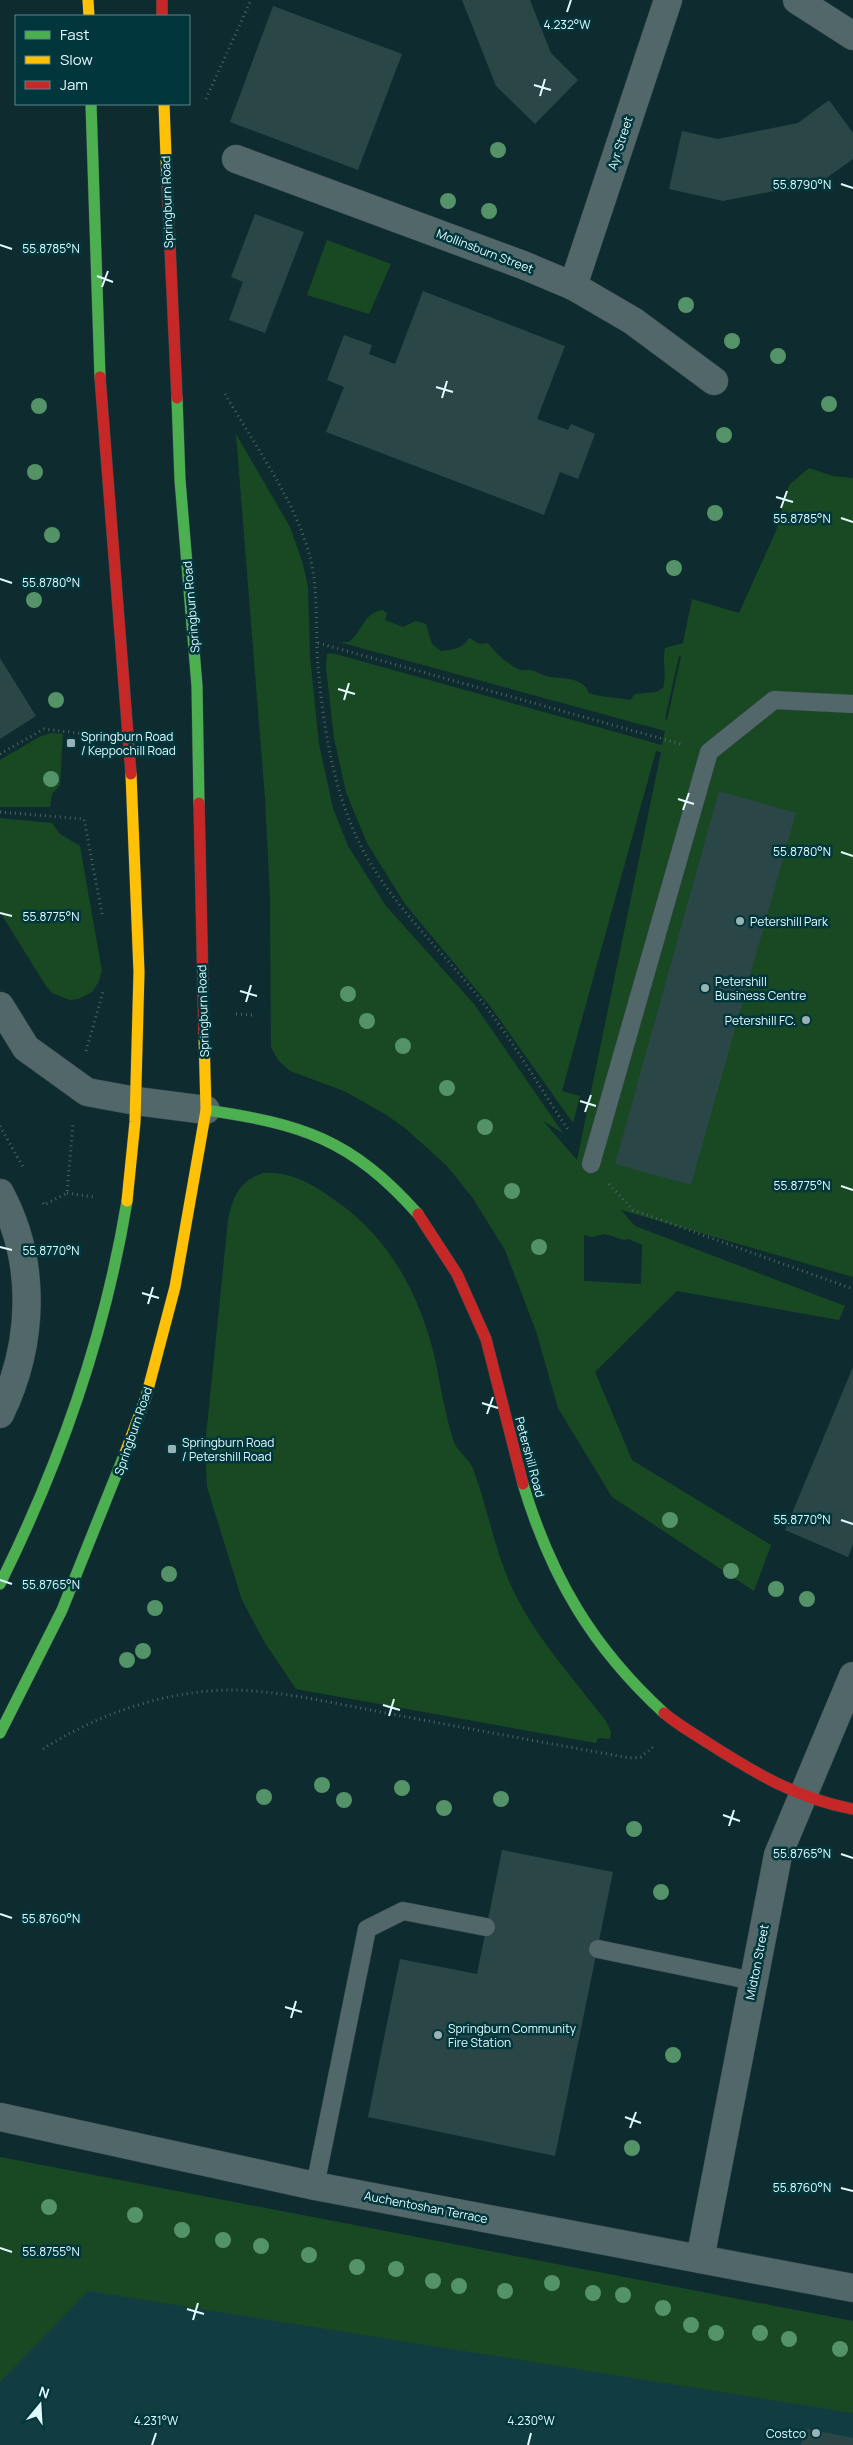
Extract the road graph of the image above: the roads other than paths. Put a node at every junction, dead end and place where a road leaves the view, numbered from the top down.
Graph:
1 (88, 0) edge
2 (162, 0) edge
3 (668, 0) edge
4 (797, 0) edge
5 (89, 15) edge
6 (162, 15) edge
7 (853, 36) edge
8 (90, 105) edge
9 (164, 105) edge
10 (236, 158) dead end
11 (573, 286) junction
12 (714, 381) dead end
13 (853, 704) edge
14 (0, 1006) edge
15 (136, 1101) junction
16 (206, 1110) junction
17 (591, 1164) road end
18 (0, 1193) edge
19 (0, 1414) edge
20 (0, 1584) edge
21 (853, 1676) edge
22 (0, 1733) edge
23 (802, 1797) junction
24 (853, 1810) edge
25 (486, 1927) dead end
26 (598, 1949) dead end
27 (752, 1981) junction
28 (0, 2117) edge
29 (315, 2186) junction
30 (700, 2259) junction
31 (853, 2288) edge

1 - 5 main road
2 - 6 main road
3 - 11 street, Ayr Street
4 - 7 street
8 - 15 main road
9 - 16 main road, Springburn Road
10 - 11 street, Mollinsburn Street
11 - 12 street, Mollinsburn Street
13 - 17 lane
14 - 15 street
15 - 16 street
15 - 20 main road
16 - 22 main road, Springburn Road
16 - 23 main road, Petershill Road
18 - 19 street
21 - 23 street, Midton Street
23 - 24 main road, Petershill Road
23 - 27 street, Midton Street
25 - 29 lane
26 - 27 lane
27 - 30 street, Midton Street
28 - 29 street, Auchentoshan Terrace
29 - 30 street, Auchentoshan Terrace
30 - 31 street, Auchentoshan Terrace

